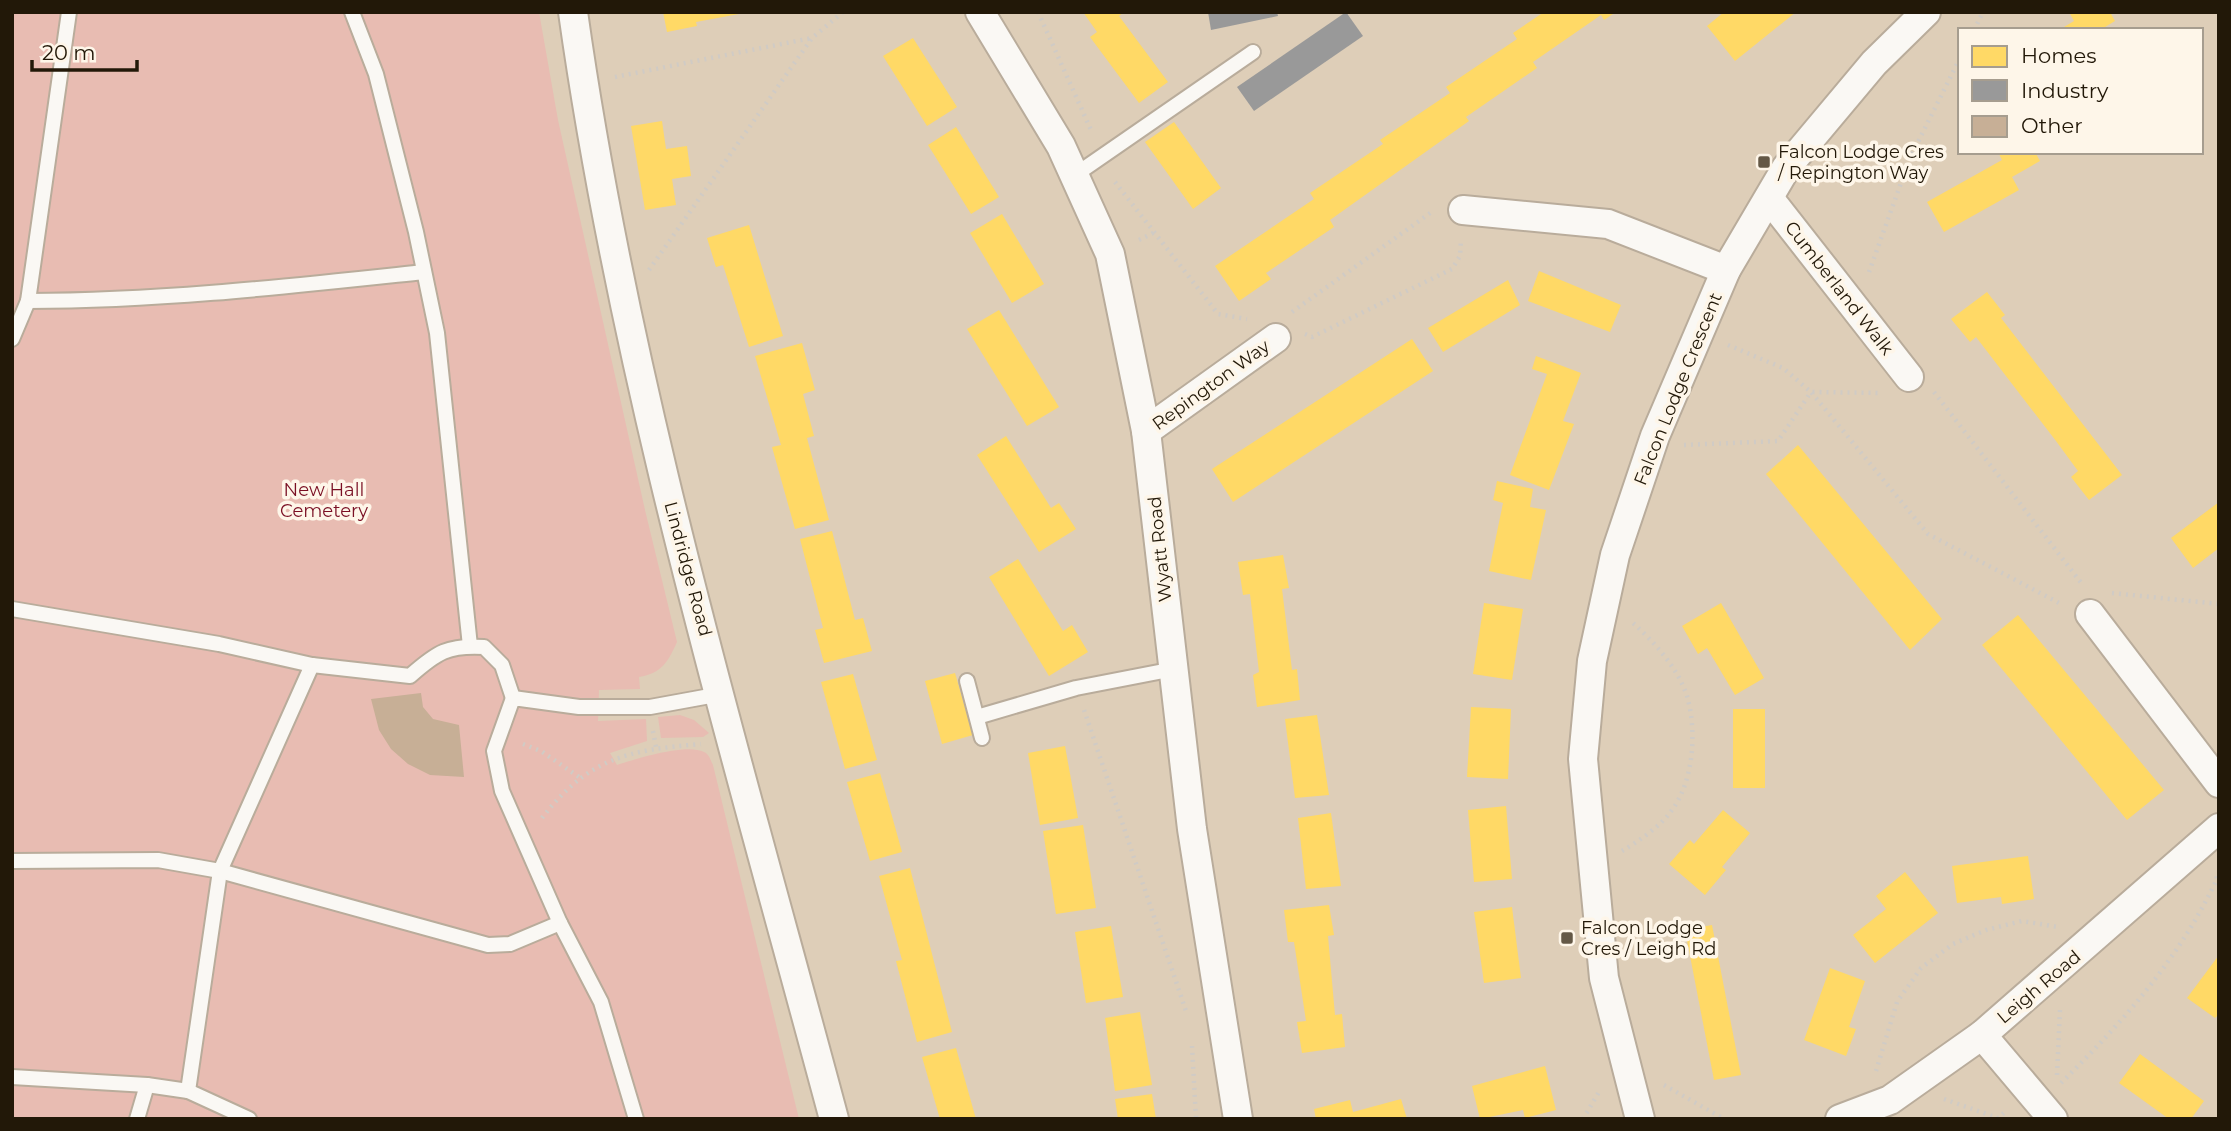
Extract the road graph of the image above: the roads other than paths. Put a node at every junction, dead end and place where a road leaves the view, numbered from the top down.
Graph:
1 (69, 12) edge
2 (352, 12) edge
3 (573, 12) edge
4 (980, 12) edge
5 (1926, 12) edge
6 (1253, 52) dead end
7 (1074, 175) junction
8 (1769, 198) junction
9 (1453, 206) road end
10 (1726, 270) junction
11 (425, 272) junction
12 (28, 302) junction
13 (14, 331) edge
14 (1283, 333) road end
15 (1909, 377) road end
16 (1146, 431) junction
17 (2081, 606) road end
18 (12, 610) edge
19 (470, 646) junction
20 (312, 665) junction
21 (1174, 669) junction
22 (967, 681) dead end
23 (721, 694) junction
24 (513, 698) junction
25 (976, 717) junction
26 (982, 738) dead end
27 (2219, 783) edge
28 (2216, 830) edge
29 (12, 861) edge
30 (220, 871) junction
31 (560, 923) junction
32 (1982, 1035) junction
33 (12, 1077) edge
34 (147, 1085) junction
35 (188, 1091) junction
36 (2046, 1110) edge
37 (137, 1119) edge
38 (249, 1119) edge
39 (636, 1119) edge
40 (834, 1119) edge
41 (1238, 1119) edge
42 (1640, 1119) edge
43 (1840, 1119) edge

1 - 12 lane
2 - 11 lane
3 - 23 street, Lindridge Road
4 - 7 street, Wyatt Road
5 - 8 street, Falcon Lodge Crescent
6 - 7 lane
7 - 16 street, Wyatt Road
8 - 10 street, Falcon Lodge Crescent
8 - 15 street, Cumberland Walk
9 - 10 street
10 - 42 street, Falcon Lodge Crescent
11 - 12 lane
11 - 19 lane
12 - 13 lane
14 - 16 street, Repington Way
16 - 21 street, Wyatt Road
17 - 27 street
18 - 20 lane
19 - 20 lane
19 - 24 lane
20 - 30 lane
21 - 25 lane
21 - 41 street, Wyatt Road
22 - 25 lane
23 - 24 lane
23 - 40 street, Lindridge Road
24 - 31 lane
25 - 26 lane
28 - 32 street, Leigh Road
29 - 30 lane
30 - 31 lane
30 - 35 lane
31 - 39 lane
32 - 36 street
32 - 43 street, Leigh Road
33 - 34 lane
34 - 35 lane
34 - 37 lane
35 - 38 lane

